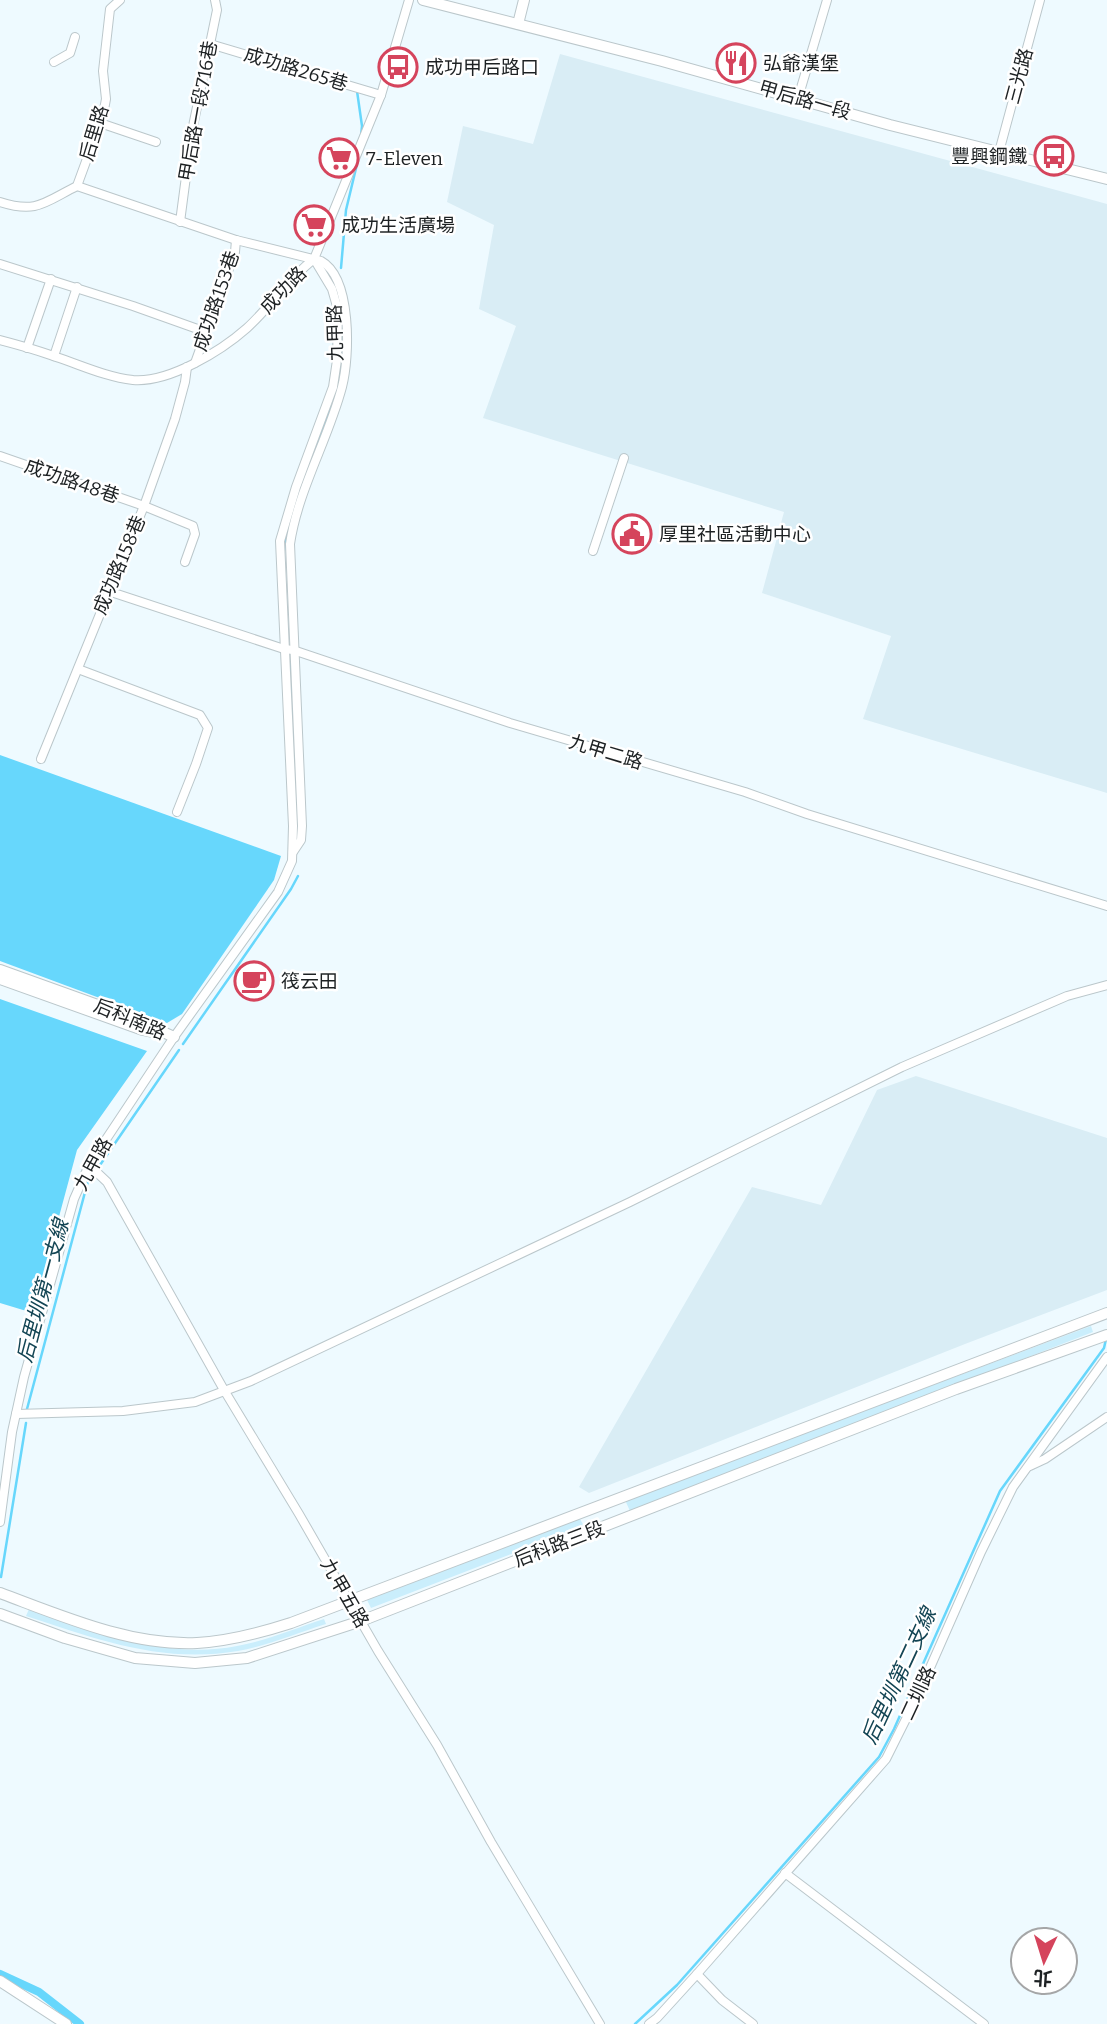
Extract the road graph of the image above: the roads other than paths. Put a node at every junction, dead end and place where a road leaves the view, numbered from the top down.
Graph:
1 (120, 0) edge
2 (215, 0) edge
3 (409, 0) edge
4 (423, 0) edge
5 (524, 0) edge
6 (827, 0) edge
7 (1040, 0) edge
8 (518, 24) junction
9 (75, 37) dead end
10 (210, 44) junction
11 (54, 62) dead end
12 (381, 95) junction
13 (798, 98) junction
14 (100, 123) junction
15 (156, 142) dead end
16 (999, 152) junction
17 (1107, 179) edge
18 (77, 186) junction
19 (0, 202) edge
20 (180, 222) junction
21 (236, 240) junction
22 (314, 259) junction
23 (0, 264) edge
24 (51, 279) junction
25 (77, 287) junction
26 (206, 332) junction
27 (0, 340) edge
28 (27, 348) junction
29 (54, 356) junction
30 (191, 365) junction
31 (0, 456) edge
32 (624, 458) dead end
33 (144, 506) junction
34 (593, 551) dead end
35 (185, 562) dead end
36 (108, 591) junction
37 (289, 650) junction
38 (78, 668) junction
39 (41, 760) dead end
40 (177, 813) dead end
41 (1107, 906) edge
42 (0, 970) edge
43 (0, 979) edge
44 (1107, 985) edge
45 (174, 1037) junction
46 (89, 1165) junction
47 (1107, 1313) edge
48 (1107, 1335) edge
49 (1107, 1357) edge
50 (225, 1390) junction
51 (16, 1415) junction
52 (1107, 1418) edge
53 (1027, 1467) junction
54 (0, 1522) edge
55 (0, 1593) edge
56 (350, 1601) junction
57 (0, 1614) edge
58 (361, 1621) junction
59 (785, 1873) junction
60 (697, 1974) junction
61 (0, 1981) edge
62 (66, 2024) edge
63 (600, 2024) edge
64 (649, 2024) edge
65 (753, 2024) edge
66 (984, 2024) edge

1 - 14 street, 后里路
2 - 10 street, 甲后路一段716巷
3 - 12 street, 成功路
4 - 8 street, 甲后路一段
5 - 8 street
6 - 13 street
7 - 16 street, 三光路
8 - 13 street, 甲后路一段
9 - 11 street
10 - 12 street, 成功路265巷
10 - 20 street, 甲后路一段716巷
12 - 22 street, 成功路
13 - 16 street, 甲后路一段
14 - 15 street
14 - 18 street, 后里路
16 - 17 street, 甲后路一段
18 - 19 street, 后里路
18 - 20 street
20 - 21 street
21 - 22 street
21 - 26 street, 成功路153巷
22 - 30 street, 成功路
22 - 37 street, 九甲路
23 - 24 street
24 - 25 street
24 - 28 street
25 - 26 street
25 - 29 street
26 - 30 street, 成功路153巷
27 - 28 street, 成功路
28 - 29 street, 成功路
29 - 30 street, 成功路
30 - 33 street, 成功路158巷
31 - 33 street, 成功路48巷
32 - 34 street
33 - 35 street, 成功路48巷
33 - 36 street, 成功路158巷
36 - 37 street, 九甲二路
36 - 38 street, 成功路158巷
37 - 41 street, 九甲二路
37 - 45 street, 九甲路
38 - 39 street, 成功路158巷
38 - 40 street
42 - 45 street, 后科南路
43 - 45 street, 后科南路
44 - 50 street
45 - 46 street, 九甲路
46 - 50 street, 九甲五路
46 - 51 street, 九甲路
47 - 56 street, 后科路三段
48 - 58 street, 后科路三段
49 - 53 street, 二圳路
50 - 51 street
50 - 56 street, 九甲五路
51 - 54 street, 九甲路
52 - 53 street
53 - 59 street, 二圳路
55 - 56 street, 后科路三段
56 - 58 street, 九甲五路
57 - 58 street, 后科路三段
58 - 63 street, 九甲五路
59 - 60 street, 二圳路
59 - 66 street
60 - 64 street, 二圳路
60 - 65 street
61 - 62 street

